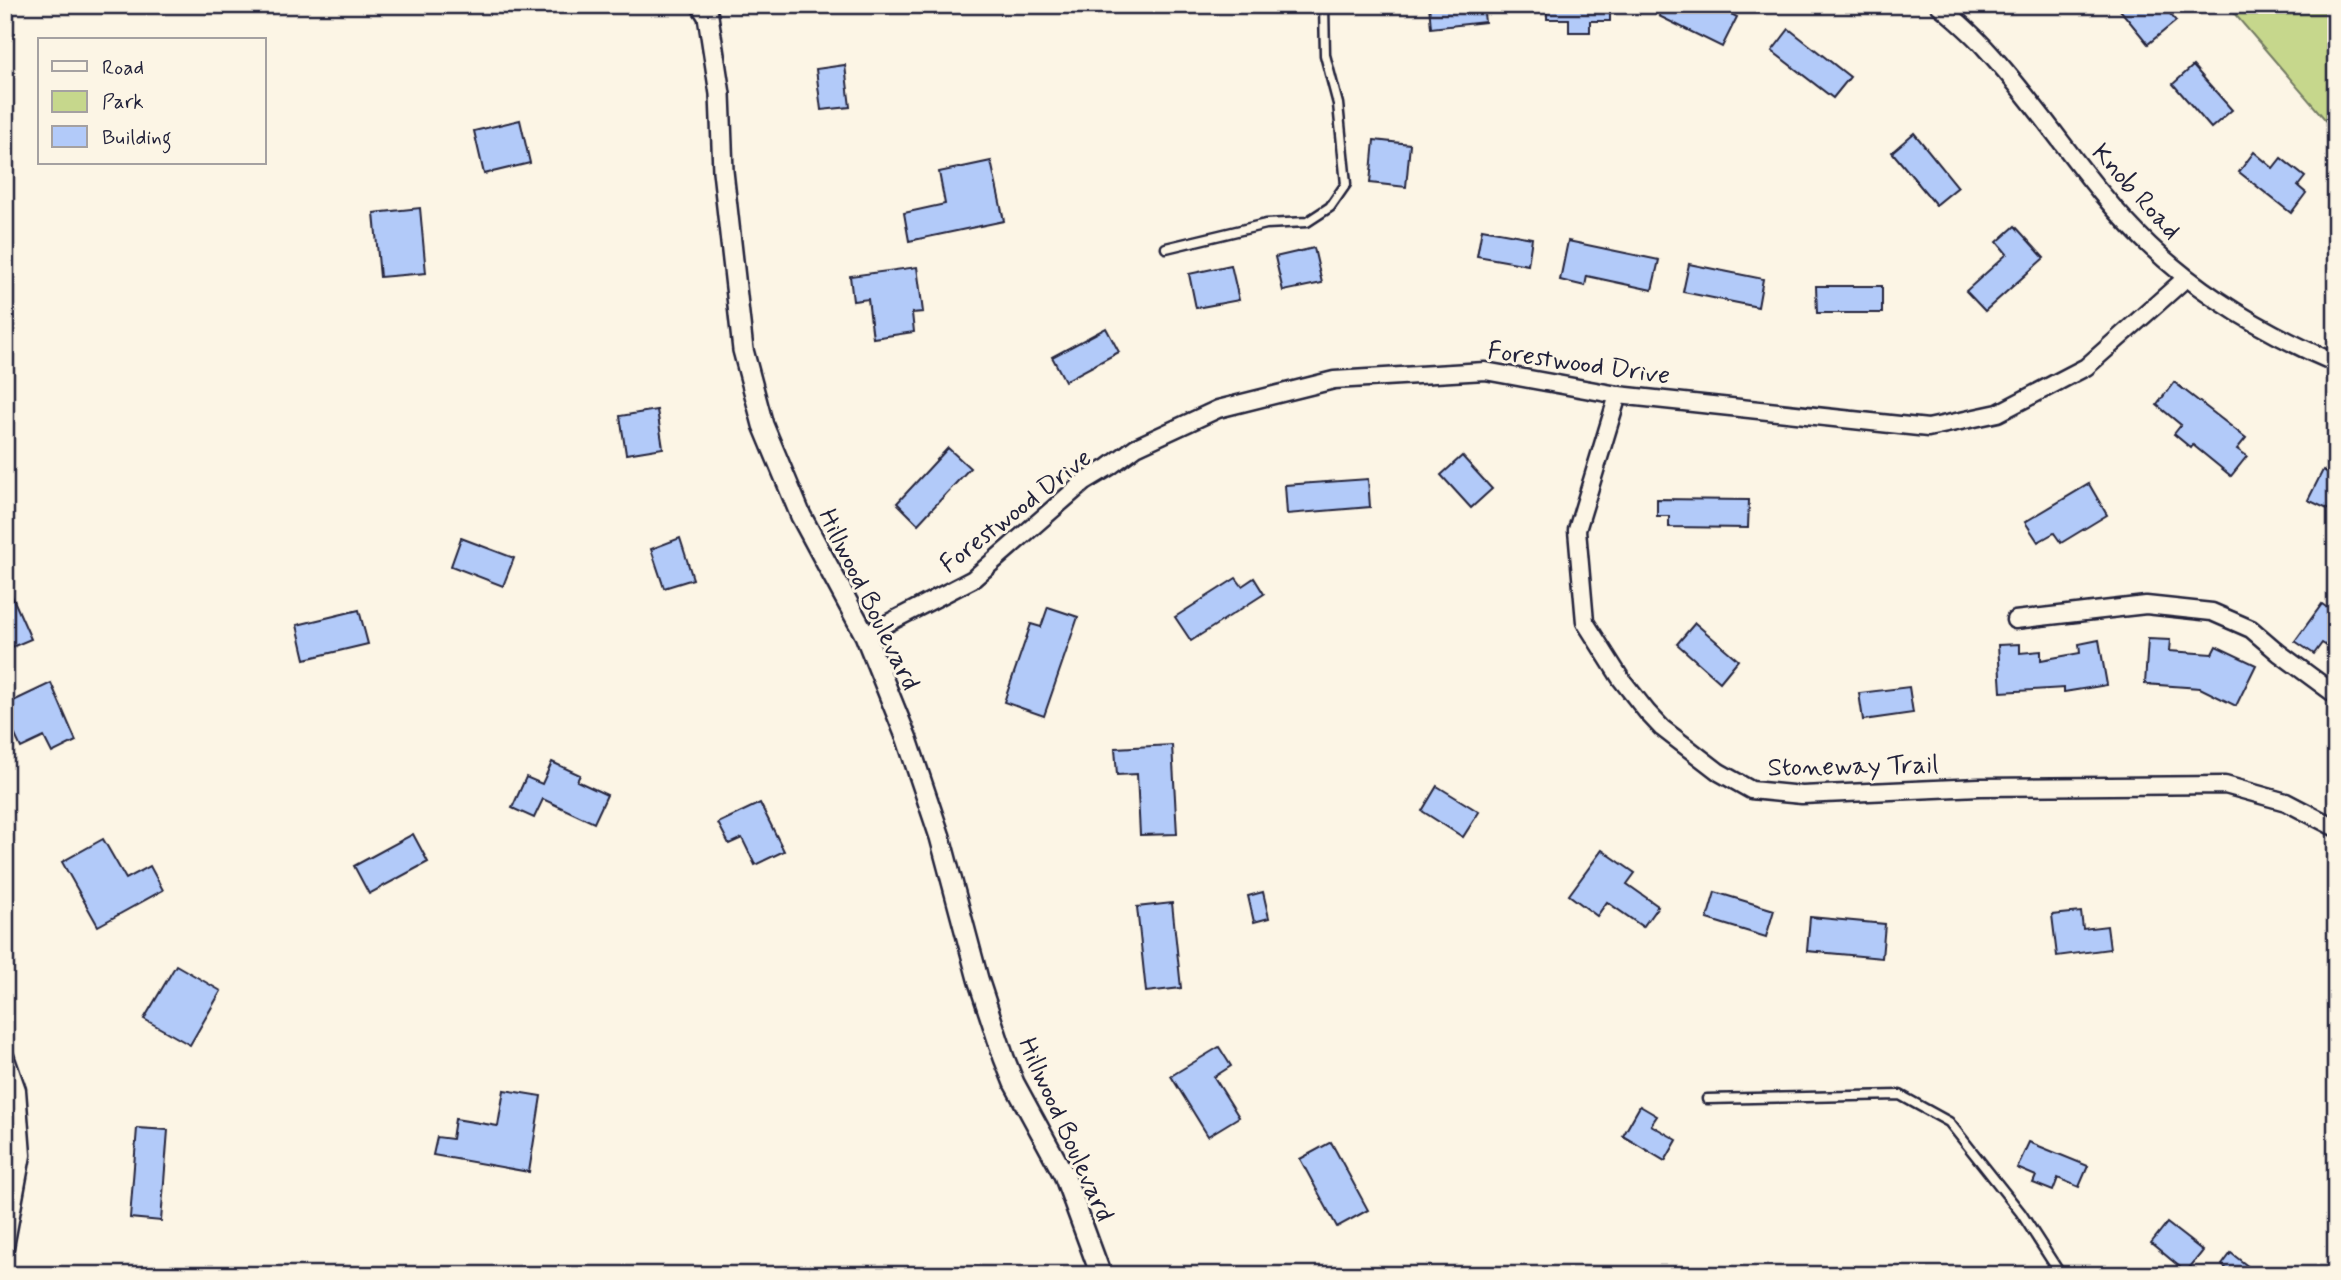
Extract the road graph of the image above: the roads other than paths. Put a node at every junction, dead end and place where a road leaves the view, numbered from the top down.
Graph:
1 (701, 5) edge
2 (1324, 5) edge
3 (1940, 5) edge
4 (1166, 248) dead end
5 (2186, 278) junction
6 (2336, 363) edge
7 (1618, 395) junction
8 (2015, 620) dead end
9 (865, 635) junction
10 (2336, 695) edge
11 (2336, 828) edge
12 (5, 1056) edge
13 (1707, 1099) dead end
14 (5, 1247) edge
15 (1101, 1275) edge
16 (2061, 1275) edge
17 (2098, 1275) edge
18 (2113, 1275) edge

1 - 9 street, Hillwood Boulevard
2 - 4 lane
3 - 5 street, Knob Road
5 - 6 street, Knob Road
5 - 7 street, Forestwood Drive
7 - 9 street, Forestwood Drive
7 - 11 street, Stoneway Trail
8 - 10 street
9 - 15 street, Hillwood Boulevard
12 - 14 street
13 - 16 lane
17 - 18 lane

